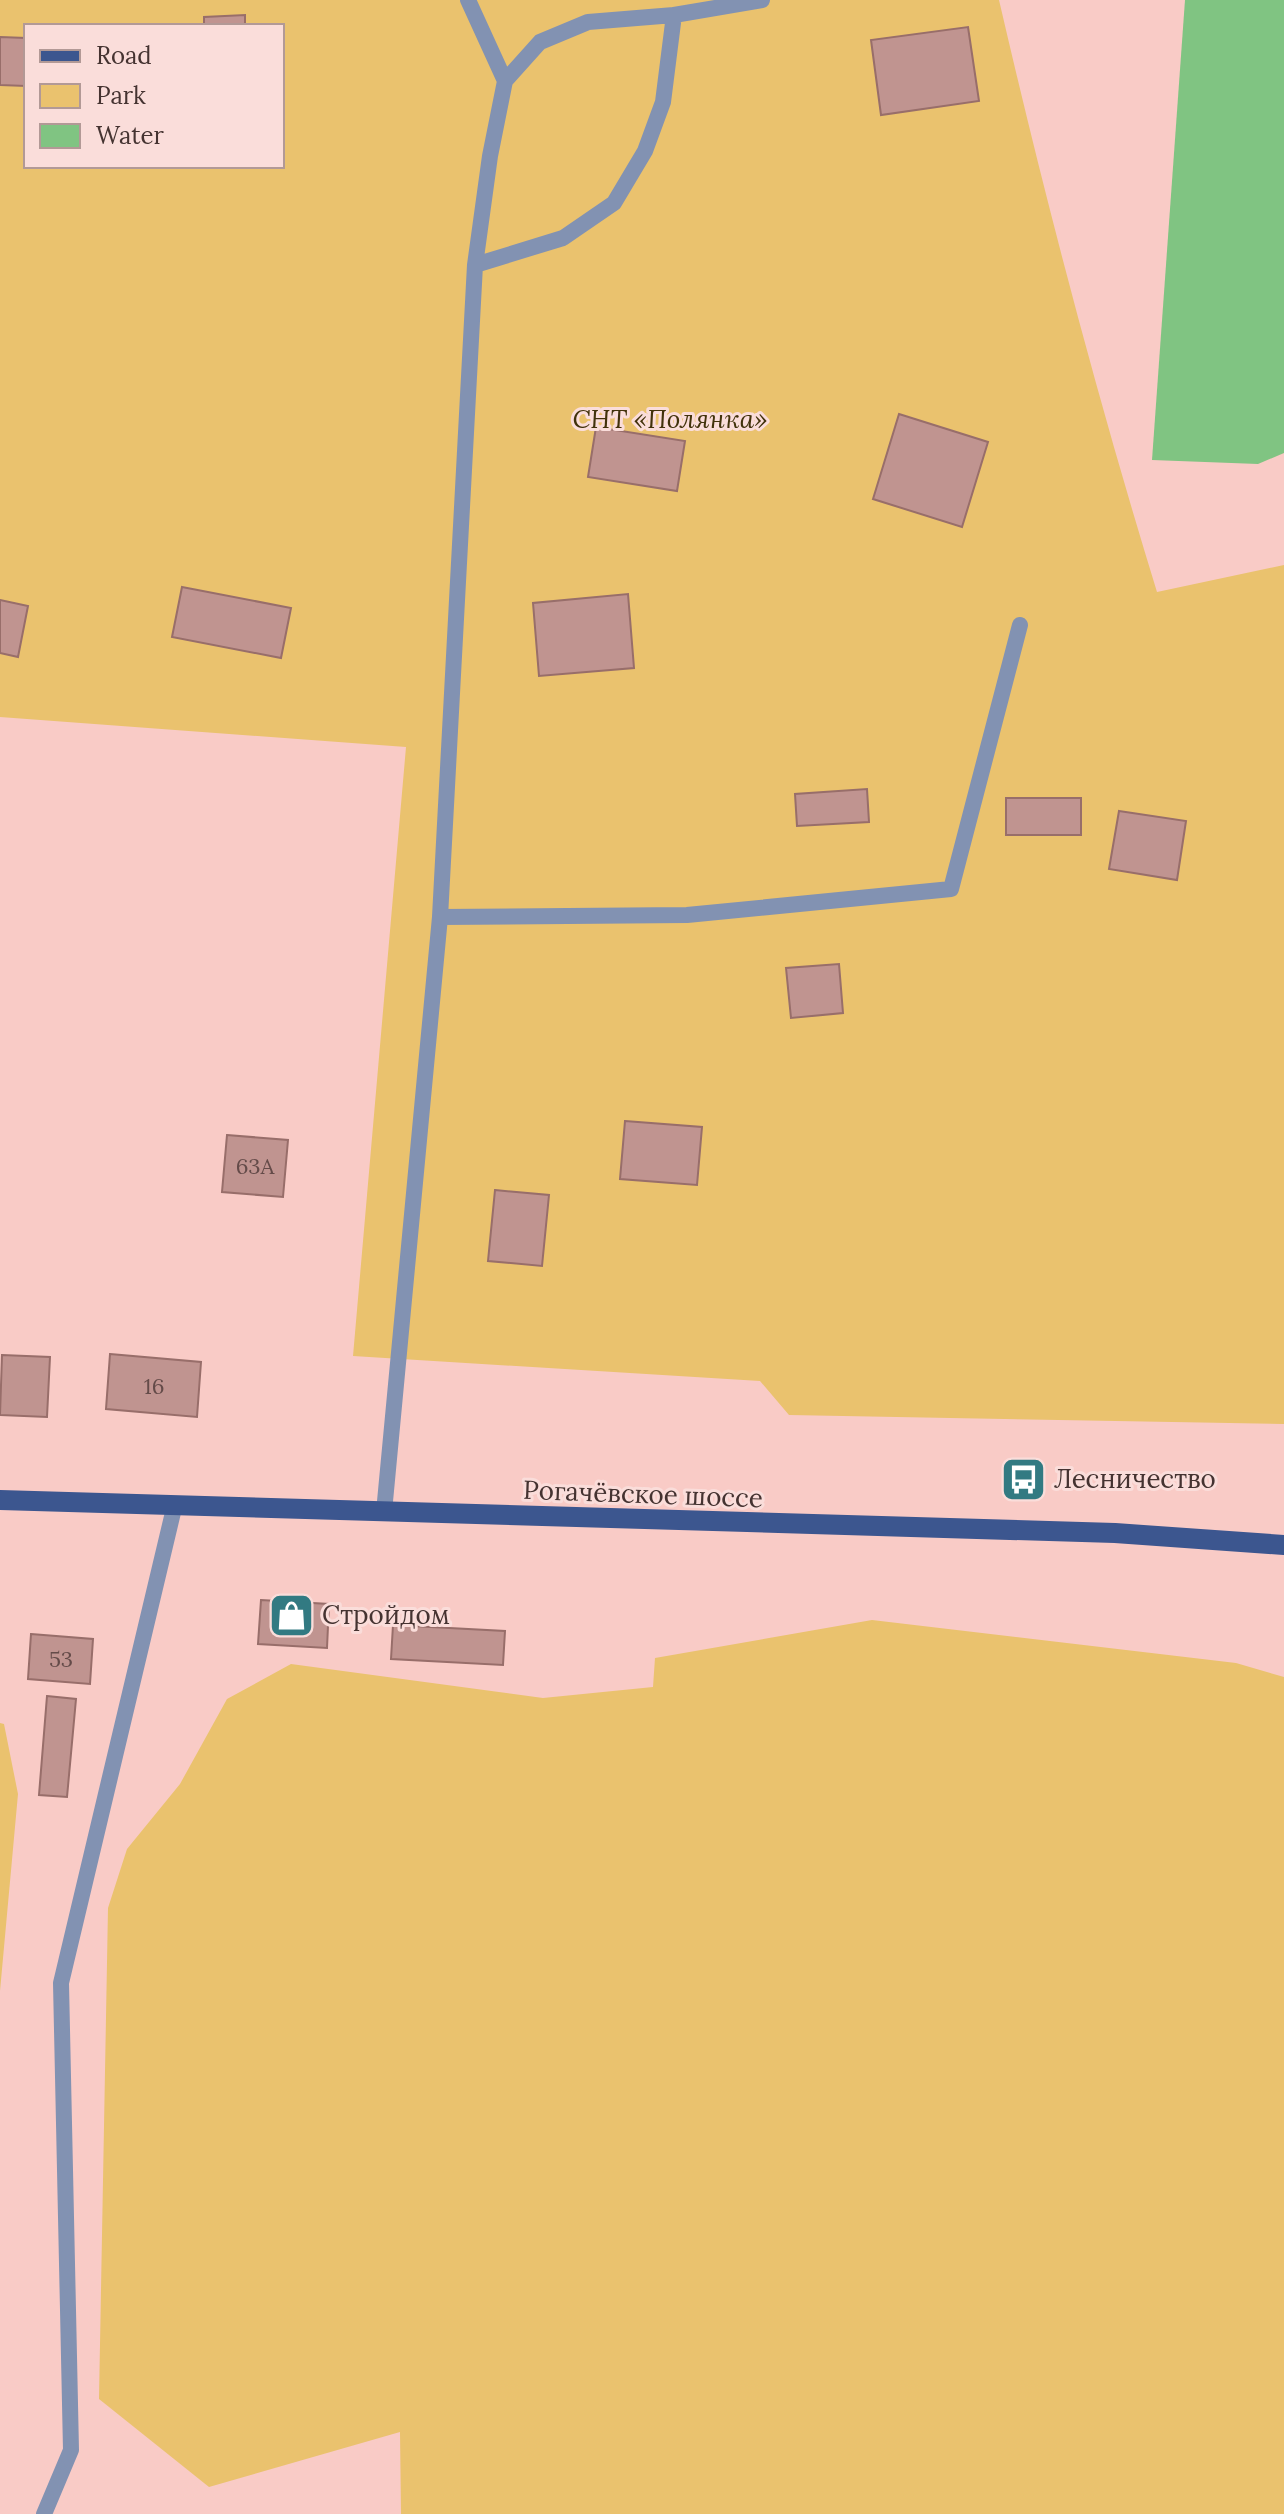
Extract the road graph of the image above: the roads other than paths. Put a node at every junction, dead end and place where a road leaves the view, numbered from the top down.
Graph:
1 (468, 0) edge
2 (762, 0) edge
3 (674, 15) junction
4 (505, 81) junction
5 (475, 265) junction
6 (1020, 625) dead end
7 (440, 917) junction
8 (0, 1500) edge
9 (175, 1504) junction
10 (384, 1512) junction
11 (1284, 1545) edge
12 (44, 2514) edge

1 - 4 lane
2 - 3 lane
3 - 4 lane
3 - 5 lane
4 - 5 lane
5 - 7 lane
6 - 7 lane
7 - 10 lane
8 - 9 main road, Рогачёвское шоссе
9 - 10 main road, Рогачёвское шоссе
9 - 12 lane
10 - 11 main road, Рогачёвское шоссе

